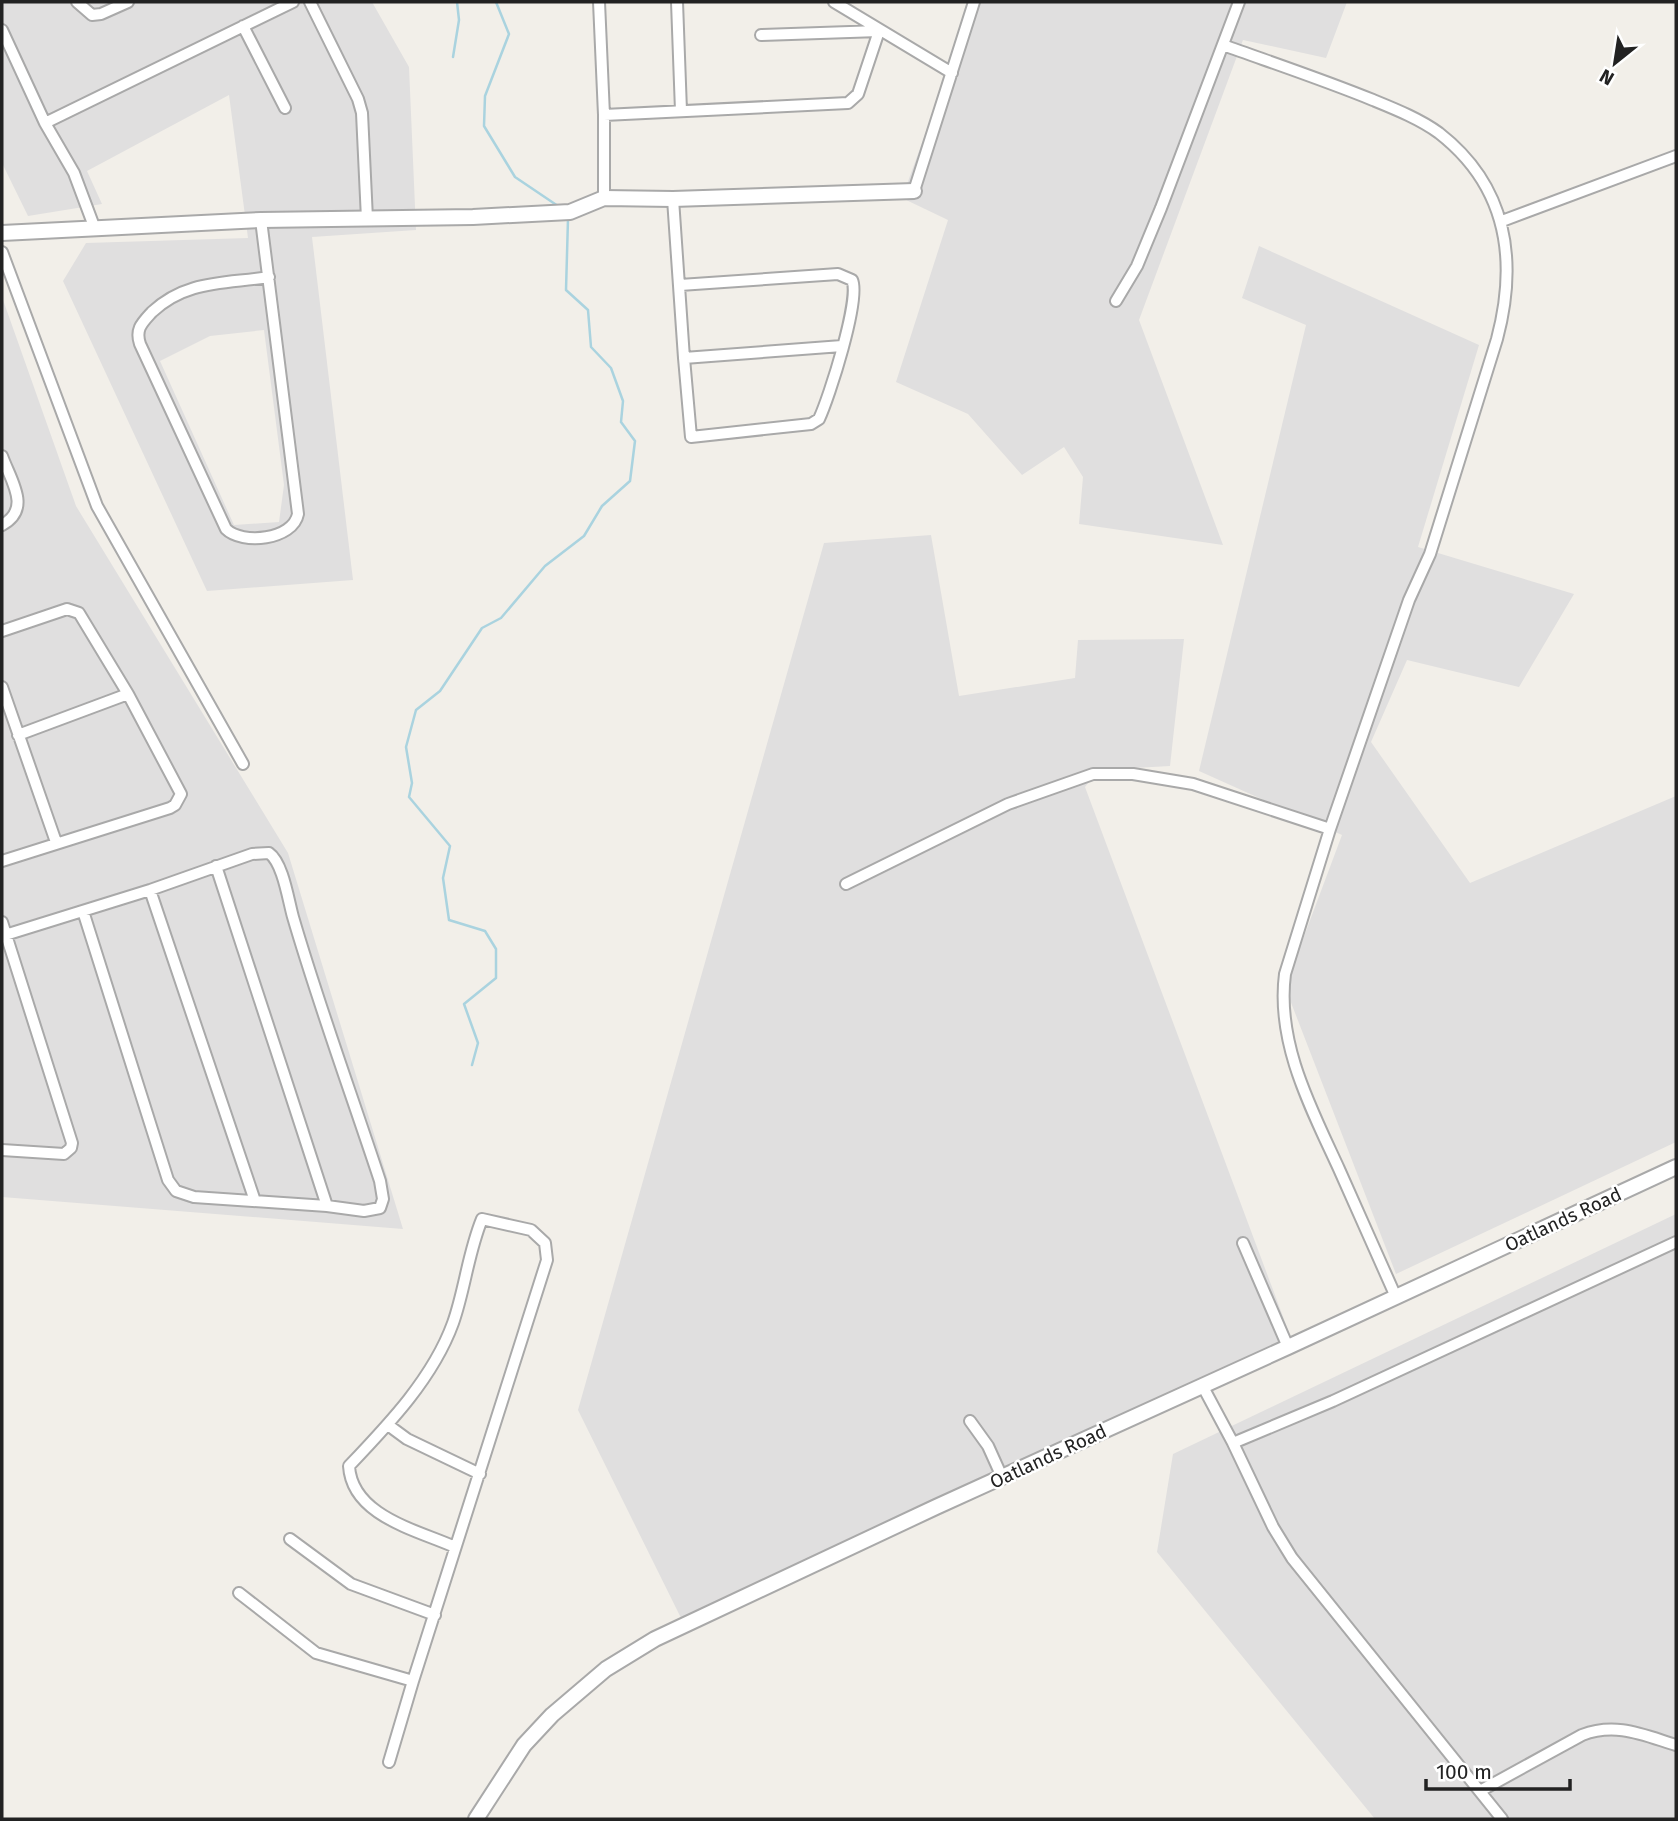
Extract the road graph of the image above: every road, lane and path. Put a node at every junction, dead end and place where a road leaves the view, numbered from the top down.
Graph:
1 (78, 2) edge
2 (128, 2) edge
3 (293, 2) edge
4 (310, 2) edge
5 (599, 2) edge
6 (677, 2) edge
7 (834, 2) edge
8 (974, 2) edge
9 (1239, 2) edge
10 (243, 26) junction
11 (2, 30) edge
12 (879, 31) junction
13 (761, 35) dead end
14 (1223, 45) junction
15 (951, 73) junction
16 (285, 108) dead end
17 (681, 111) junction
18 (604, 115) junction
19 (45, 123) junction
20 (1676, 156) edge
21 (914, 191) joint
22 (604, 198) junction
23 (673, 199) junction
24 (367, 219) junction
25 (261, 220) junction
26 (1502, 221) junction
27 (95, 229) junction
28 (2, 233) edge
29 (2, 252) edge
30 (269, 277) junction
31 (680, 285) junction
32 (1116, 301) dead end
33 (842, 346) junction
34 (684, 358) junction
35 (2, 456) edge
36 (2, 525) edge
37 (2, 631) edge
38 (2, 688) edge
39 (128, 694) junction
40 (18, 735) junction
41 (243, 764) dead end
42 (1330, 828) junction
43 (56, 842) junction
44 (2, 861) edge
45 (216, 866) junction
46 (846, 884) dead end
47 (150, 890) junction
48 (83, 911) junction
49 (2, 922) edge
50 (4, 935) edge
51 (2, 1150) edge
52 (1676, 1167) edge
53 (255, 1201) junction
54 (327, 1206) junction
55 (1676, 1242) edge
56 (1243, 1243) dead end
57 (1396, 1297) junction
58 (1288, 1348) junction
59 (1202, 1384) junction
60 (970, 1421) dead end
61 (388, 1425) junction
62 (1233, 1443) junction
63 (480, 1474) junction
64 (1002, 1477) junction
65 (290, 1539) dead end
66 (455, 1547) junction
67 (239, 1593) dead end
68 (435, 1615) junction
69 (413, 1681) junction
70 (1676, 1745) edge
71 (389, 1762) dead end
72 (1480, 1791) junction
73 (476, 1819) edge
74 (1502, 1819) edge

1 - 2 street
3 - 10 street
4 - 24 street
5 - 18 street
6 - 17 street
7 - 12 street
8 - 15 street
9 - 14 street
10 - 16 street
10 - 19 street
11 - 19 street
12 - 13 street
12 - 15 street
12 - 17 street
14 - 26 street
14 - 32 street
15 - 21 street
17 - 18 street
18 - 22 street
19 - 27 street
20 - 26 street
21 - 23 street
22 - 23 street
22 - 24 street
23 - 31 street
24 - 25 street
25 - 27 street
25 - 30 street
26 - 42 street
27 - 28 street
29 - 41 street
30 - 30 street
31 - 33 street
31 - 34 street
33 - 34 street
33 - 34 street
35 - 36 street
37 - 39 street
38 - 40 street
39 - 40 street
39 - 43 street
40 - 43 street
42 - 46 street
42 - 57 street
43 - 44 street
45 - 47 street
45 - 54 street
45 - 54 street
47 - 48 street
47 - 53 street
48 - 50 street
48 - 53 street
49 - 50 street
50 - 51 street
52 - 57 street, Oatlands Road
53 - 54 street
55 - 62 street
56 - 58 street
57 - 58 street, Oatlands Road
58 - 59 street, Oatlands Road
59 - 62 street
59 - 64 street, Oatlands Road
60 - 64 street
61 - 63 street
61 - 63 street
61 - 66 street
62 - 72 street
63 - 66 street
64 - 73 street, Oatlands Road
65 - 68 street
66 - 68 street
67 - 69 street
68 - 69 street
69 - 71 street
70 - 72 street
72 - 74 street

